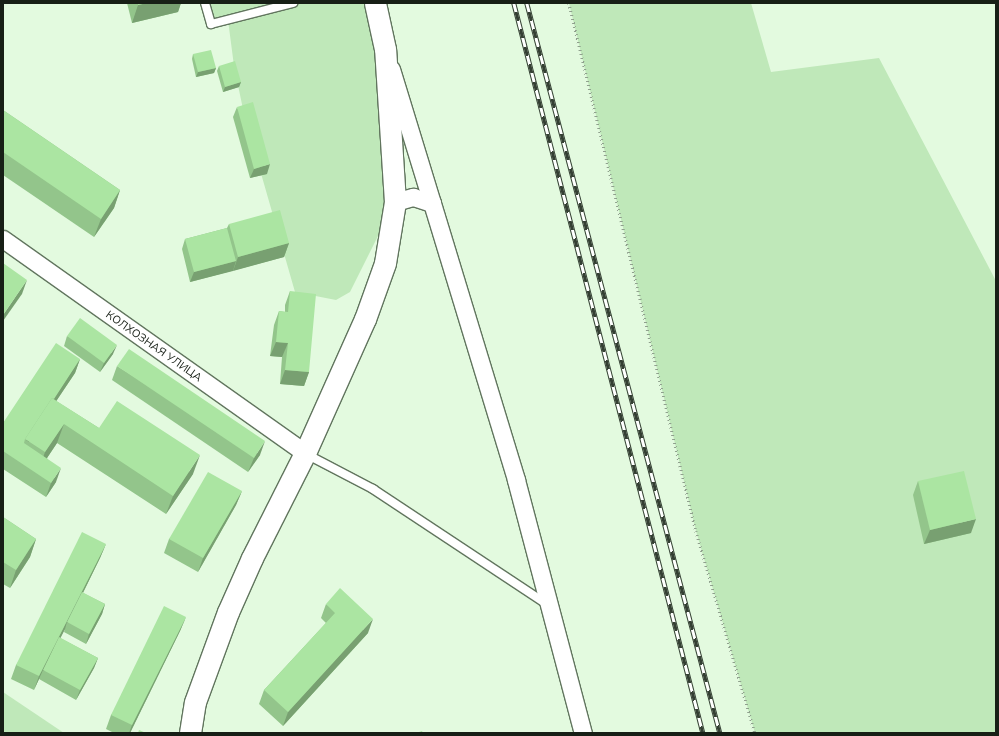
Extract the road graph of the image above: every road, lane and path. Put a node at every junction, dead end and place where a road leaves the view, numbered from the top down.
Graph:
1 (206, 3) edge
2 (293, 3) edge
3 (375, 3) edge
4 (569, 3) edge
5 (385, 49) junction
6 (395, 202) junction
7 (432, 203) junction
8 (3, 240) edge
9 (305, 453) junction
10 (551, 606) junction
11 (190, 733) edge
12 (583, 733) edge
13 (755, 733) edge

1 - 2 lane
3 - 5 street
4 - 13 path
5 - 6 street
5 - 7 street
6 - 7 street
6 - 9 street
7 - 10 street
8 - 9 street, КОЛХОЗНАЯ УЛИЦА
9 - 10 lane
9 - 11 street
10 - 12 street

